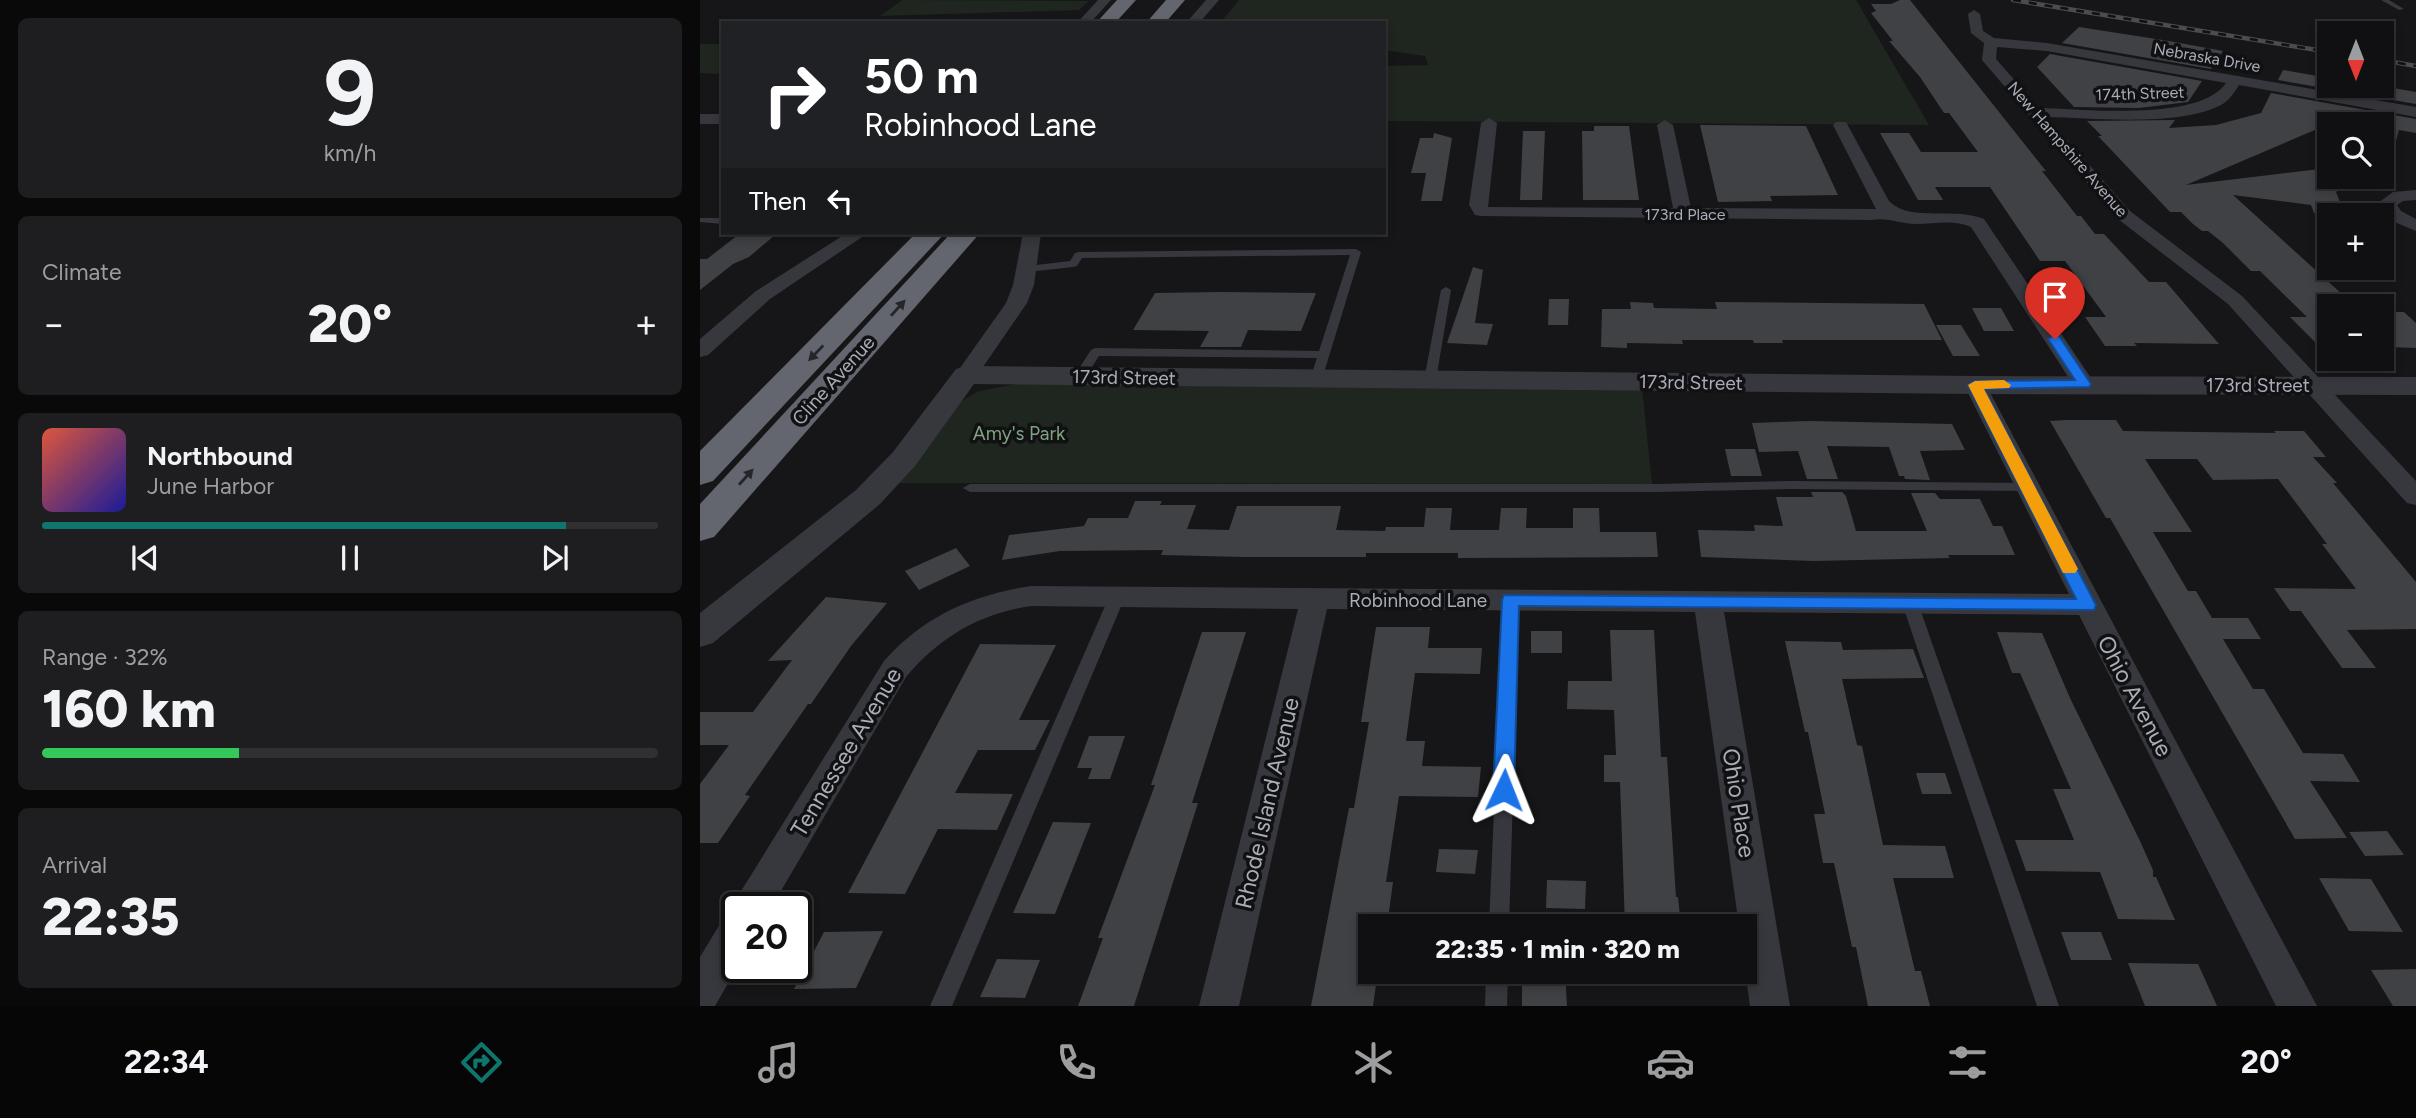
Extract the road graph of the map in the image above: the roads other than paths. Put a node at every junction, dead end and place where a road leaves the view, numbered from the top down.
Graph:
1 (1105, 0) edge
2 (1126, 0) edge
3 (1153, 0) edge
4 (1176, 0) edge
5 (1213, 0) edge
6 (2384, 0) edge
7 (2401, 9) dead end
8 (1974, 14) dead end
9 (1136, 19) dead end
10 (1085, 21) edge
11 (1107, 21) edge
12 (1157, 21) edge
13 (1194, 21) edge
14 (1991, 42) junction
15 (2235, 80) junction
16 (2035, 112) junction
17 (2416, 112) edge
18 (700, 119) edge
19 (721, 119) edge
20 (1489, 123) dead end
21 (1665, 125) dead end
22 (1841, 125) dead end
23 (2416, 195) edge
24 (1481, 211) joint
25 (1888, 212) junction
26 (1683, 214) junction
27 (703, 220) dead end
28 (721, 221) edge
29 (2416, 225) edge
30 (856, 235) edge
31 (929, 235) edge
32 (964, 235) edge
33 (1031, 235) edge
34 (1028, 270) junction
35 (1446, 289) dead end
36 (700, 350) edge
37 (1319, 367) junction
38 (966, 375) junction
39 (1430, 380) junction
40 (2084, 384) junction
41 (1975, 385) junction
42 (2312, 385) junction
43 (2416, 386) edge
44 (700, 473) edge
45 (2028, 487) junction
46 (970, 488) dead end
47 (2416, 497) edge
48 (700, 528) edge
49 (1117, 597) junction
50 (1315, 599) junction
51 (1511, 600) junction
52 (1708, 601) junction
53 (1910, 603) junction
54 (2088, 605) junction
55 (961, 615) joint
56 (700, 633) edge
57 (761, 892) edge
58 (1499, 914) edge
59 (721, 958) edge
60 (1497, 984) edge
61 (700, 993) edge
62 (941, 1006) edge
63 (1219, 1006) edge
64 (1496, 1006) edge
65 (1770, 1006) edge
66 (2048, 1006) edge
67 (2297, 1006) edge

1 - 10 street
2 - 11 highway
3 - 9 highway
4 - 12 highway
5 - 13 street
6 - 7 lane
8 - 14 street, New Hampshire Avenue
14 - 15 street, Nebraska Drive
14 - 16 street, New Hampshire Avenue
15 - 16 street, 174th Street
15 - 17 street, Nebraska Drive
16 - 42 street, New Hampshire Avenue
18 - 19 street
20 - 24 street
21 - 26 street
22 - 25 street
23 - 29 street
24 - 26 street, 173rd Place
25 - 26 street, 173rd Place
25 - 40 street, 173rd Place
27 - 28 lane
30 - 36 street
31 -> 44 highway, Cline Avenue
48 -> 32 highway, Cline Avenue
33 - 34 street
34 - 37 lane
34 - 38 street
35 - 39 lane
37 - 38 street, 173rd Street
37 - 39 street, 173rd Street
38 - 56 street
39 - 41 street, 173rd Street
40 - 41 street, 173rd Street
40 - 42 street, 173rd Street
41 - 45 street, Ohio Avenue
42 - 43 street, 173rd Street
42 - 47 street, New Hampshire Avenue
45 - 46 lane
45 - 54 street, Ohio Avenue
49 - 50 street, Robinhood Lane
49 - 55 street, Robinhood Lane
49 - 62 lane
50 - 51 street, Robinhood Lane
50 - 63 street, Rhode Island Avenue
51 - 52 street, Robinhood Lane
51 - 58 lane
52 - 53 street, Robinhood Lane
52 - 65 street, Ohio Place
53 - 54 street, Robinhood Lane
53 - 66 lane
54 - 67 street, Ohio Avenue
55 - 57 street, Tennessee Avenue
59 - 61 street
60 - 64 lane

